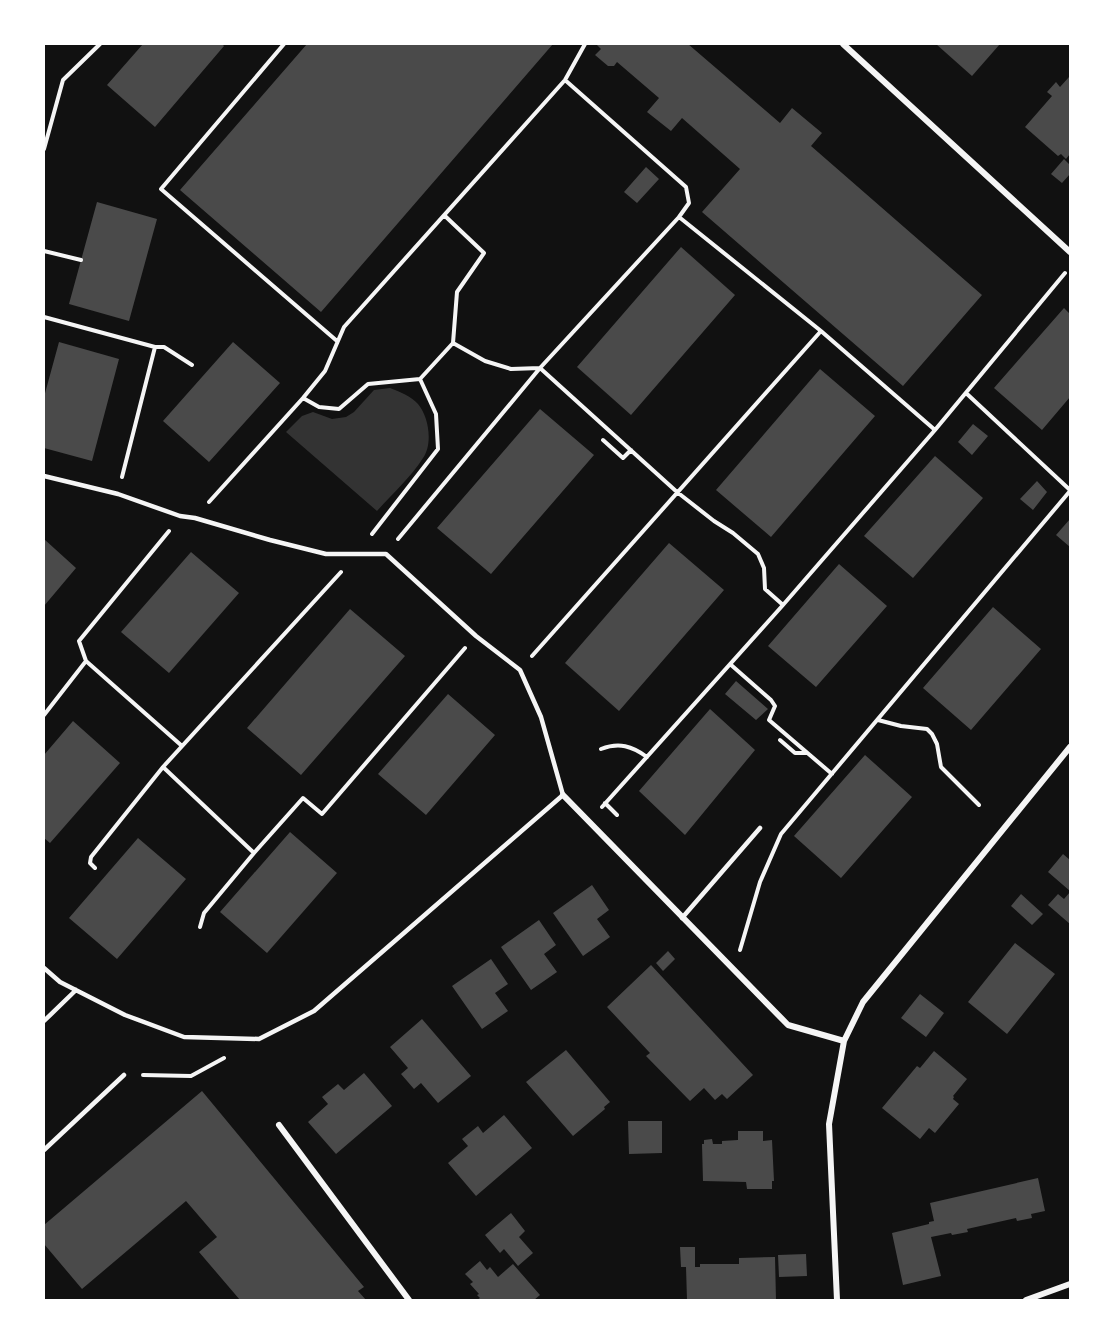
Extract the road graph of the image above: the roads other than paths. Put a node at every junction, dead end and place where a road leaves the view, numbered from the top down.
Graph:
1 (843, 44) edge
2 (1071, 252) edge
3 (44, 476) edge
4 (1071, 747) edge
5 (562, 795) junction
6 (760, 828) dead end
7 (682, 918) junction
8 (44, 968) edge
9 (76, 990) junction
10 (44, 1022) edge
11 (844, 1041) junction
12 (124, 1075) road end
13 (279, 1125) dead end
14 (44, 1150) edge
15 (1071, 1284) edge
16 (409, 1300) edge
17 (837, 1300) edge
18 (1026, 1300) edge

1 - 2 street
3 - 5 lane
4 - 11 street
5 - 7 street
5 - 9 lane
6 - 7 lane
7 - 11 street
8 - 9 lane
9 - 10 lane
11 - 17 street
12 - 14 lane
13 - 16 street
15 - 18 street

